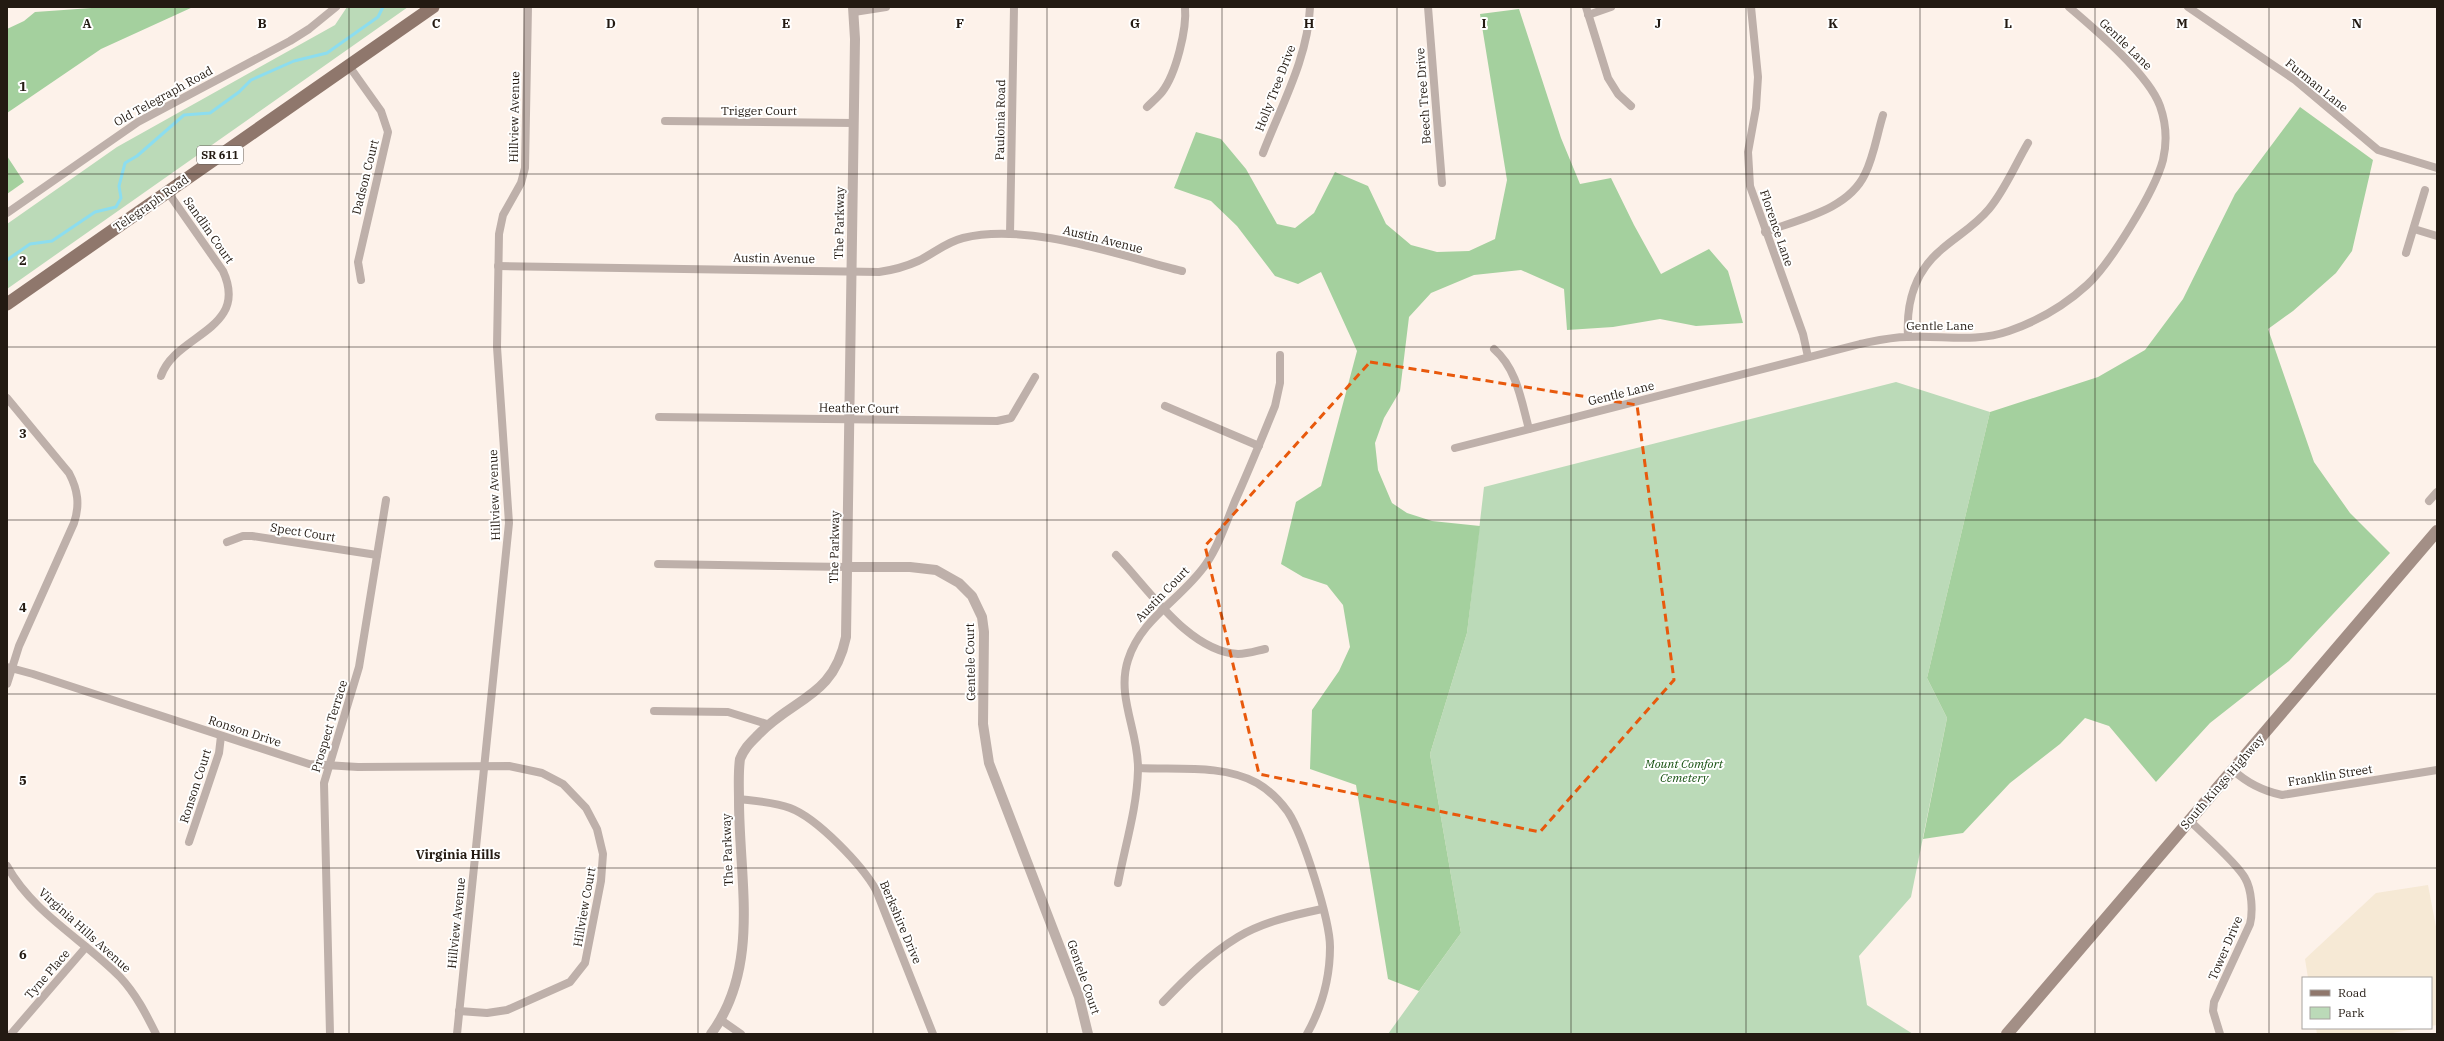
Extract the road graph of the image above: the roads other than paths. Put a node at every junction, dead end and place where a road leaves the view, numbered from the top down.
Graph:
1 (336, 7) edge
2 (433, 7) edge
3 (528, 7) edge
4 (886, 7) edge
5 (1014, 7) edge
6 (1185, 7) edge
7 (1310, 7) edge
8 (1428, 7) edge
9 (1611, 7) edge
10 (1751, 7) edge
11 (2070, 7) edge
12 (2188, 7) edge
13 (853, 10) edge
14 (1587, 11) edge
15 (349, 66) junction
16 (1631, 106) dead end
17 (1147, 107) dead end
18 (1883, 115) dead end
19 (665, 121) dead end
20 (854, 123) junction
21 (2028, 143) dead end
22 (1263, 153) dead end
23 (2437, 168) edge
24 (1442, 183) dead end
25 (2424, 190) dead end
26 (167, 191) junction
27 (7, 214) edge
28 (2414, 229) junction
29 (1765, 232) junction
30 (1010, 234) junction
31 (2437, 236) edge
32 (2406, 252) dead end
33 (498, 266) junction
34 (1182, 271) dead end
35 (852, 272) junction
36 (361, 280) dead end
37 (7, 304) edge
38 (1908, 336) junction
39 (1494, 349) dead end
40 (1280, 355) dead end
41 (1808, 357) junction
42 (161, 376) dead end
43 (1035, 377) dead end
44 (7, 398) edge
45 (1165, 406) dead end
46 (659, 417) dead end
47 (850, 420) junction
48 (1529, 429) junction
49 (1259, 446) junction
50 (1455, 448) dead end
51 (2437, 492) edge
52 (386, 500) dead end
53 (2429, 501) dead end
54 (2437, 532) edge
55 (227, 542) dead end
56 (377, 555) junction
57 (1116, 555) dead end
58 (658, 564) dead end
59 (847, 567) junction
60 (1164, 608) junction
61 (1265, 649) dead end
62 (10, 668) edge
63 (7, 684) edge
64 (654, 711) dead end
65 (768, 724) junction
66 (221, 736) junction
67 (328, 766) junction
68 (484, 766) junction
69 (1138, 768) junction
70 (2233, 770) junction
71 (2437, 770) edge
72 (739, 799) junction
73 (2189, 820) junction
74 (189, 842) dead end
75 (7, 866) edge
76 (1118, 883) dead end
77 (1322, 909) junction
78 (86, 947) junction
79 (1163, 1002) dead end
80 (459, 1011) junction
81 (721, 1020) junction
82 (11, 1034) edge
83 (156, 1034) edge
84 (330, 1034) edge
85 (456, 1034) edge
86 (710, 1034) edge
87 (741, 1034) edge
88 (933, 1034) edge
89 (1088, 1034) edge
90 (1307, 1034) edge
91 (2007, 1034) edge
92 (2220, 1034) edge

1 - 27 street, Old Telegraph Road
2 - 15 main road, Telegraph Road / SR 611
3 - 33 street, Hillview Avenue
4 - 13 street
5 - 30 street, Paulonia Road
6 - 17 street
7 - 22 street, Holly Tree Drive
8 - 24 street, Beech Tree Drive
9 - 14 street
10 - 29 street, Florence Lane
11 - 38 street, Gentle Lane
12 - 23 street, Furman Lane
13 - 20 street, The Parkway
14 - 16 street
15 - 26 main road, Telegraph Road / SR 611
15 - 36 street, Dadson Court
18 - 29 street
19 - 20 street, Trigger Court
20 - 35 street, The Parkway
21 - 38 street
25 - 28 street
26 - 37 main road, Telegraph Road / SR 611
26 - 42 street, Sandlin Court
28 - 31 street
28 - 32 street
29 - 41 street, Florence Lane
30 - 34 street, Austin Avenue
30 - 35 street, Austin Avenue
33 - 35 street, Austin Avenue
33 - 68 street, Hillview Avenue
35 - 47 street, The Parkway
38 - 41 street, Gentle Lane
39 - 48 street
40 - 49 street, Austin Court
41 - 48 street, Gentle Lane
43 - 47 street, Heather Court
44 - 62 street
45 - 49 street
46 - 47 street, Heather Court
47 - 59 street, The Parkway
48 - 50 street, Gentle Lane
49 - 60 street, Austin Court
51 - 53 street
52 - 56 street, Prospect Terrace
54 - 70 main road, South Kings Highway
55 - 56 street, Spect Court
56 - 67 street, Prospect Terrace
57 - 60 street
58 - 59 street, Gentele Court
59 - 65 street, The Parkway
59 - 89 street, Gentele Court
60 - 61 street
60 - 69 street, Austin Court
62 - 63 street
62 - 66 street, Ronson Drive
64 - 65 street
65 - 72 street, The Parkway
66 - 67 street, Ronson Drive
66 - 74 street, Ronson Court
67 - 68 street, Ronson Drive
67 - 84 street, Prospect Terrace
68 - 80 street, Hillview Avenue
68 - 80 street, Hillview Court
69 - 76 street, Austin Court
69 - 77 street
70 - 71 street, Franklin Street
70 - 73 main road, South Kings Highway
72 - 81 street, The Parkway
72 - 88 street, Berkshire Drive
73 - 91 main road, South Kings Highway
73 - 92 street, Tower Drive
75 - 78 street, Virginia Hills Avenue
77 - 79 street
77 - 90 street
78 - 82 street, Tyne Place
78 - 83 street, Virginia Hills Avenue
80 - 85 street, Hillview Avenue
81 - 86 street, The Parkway
81 - 87 street

